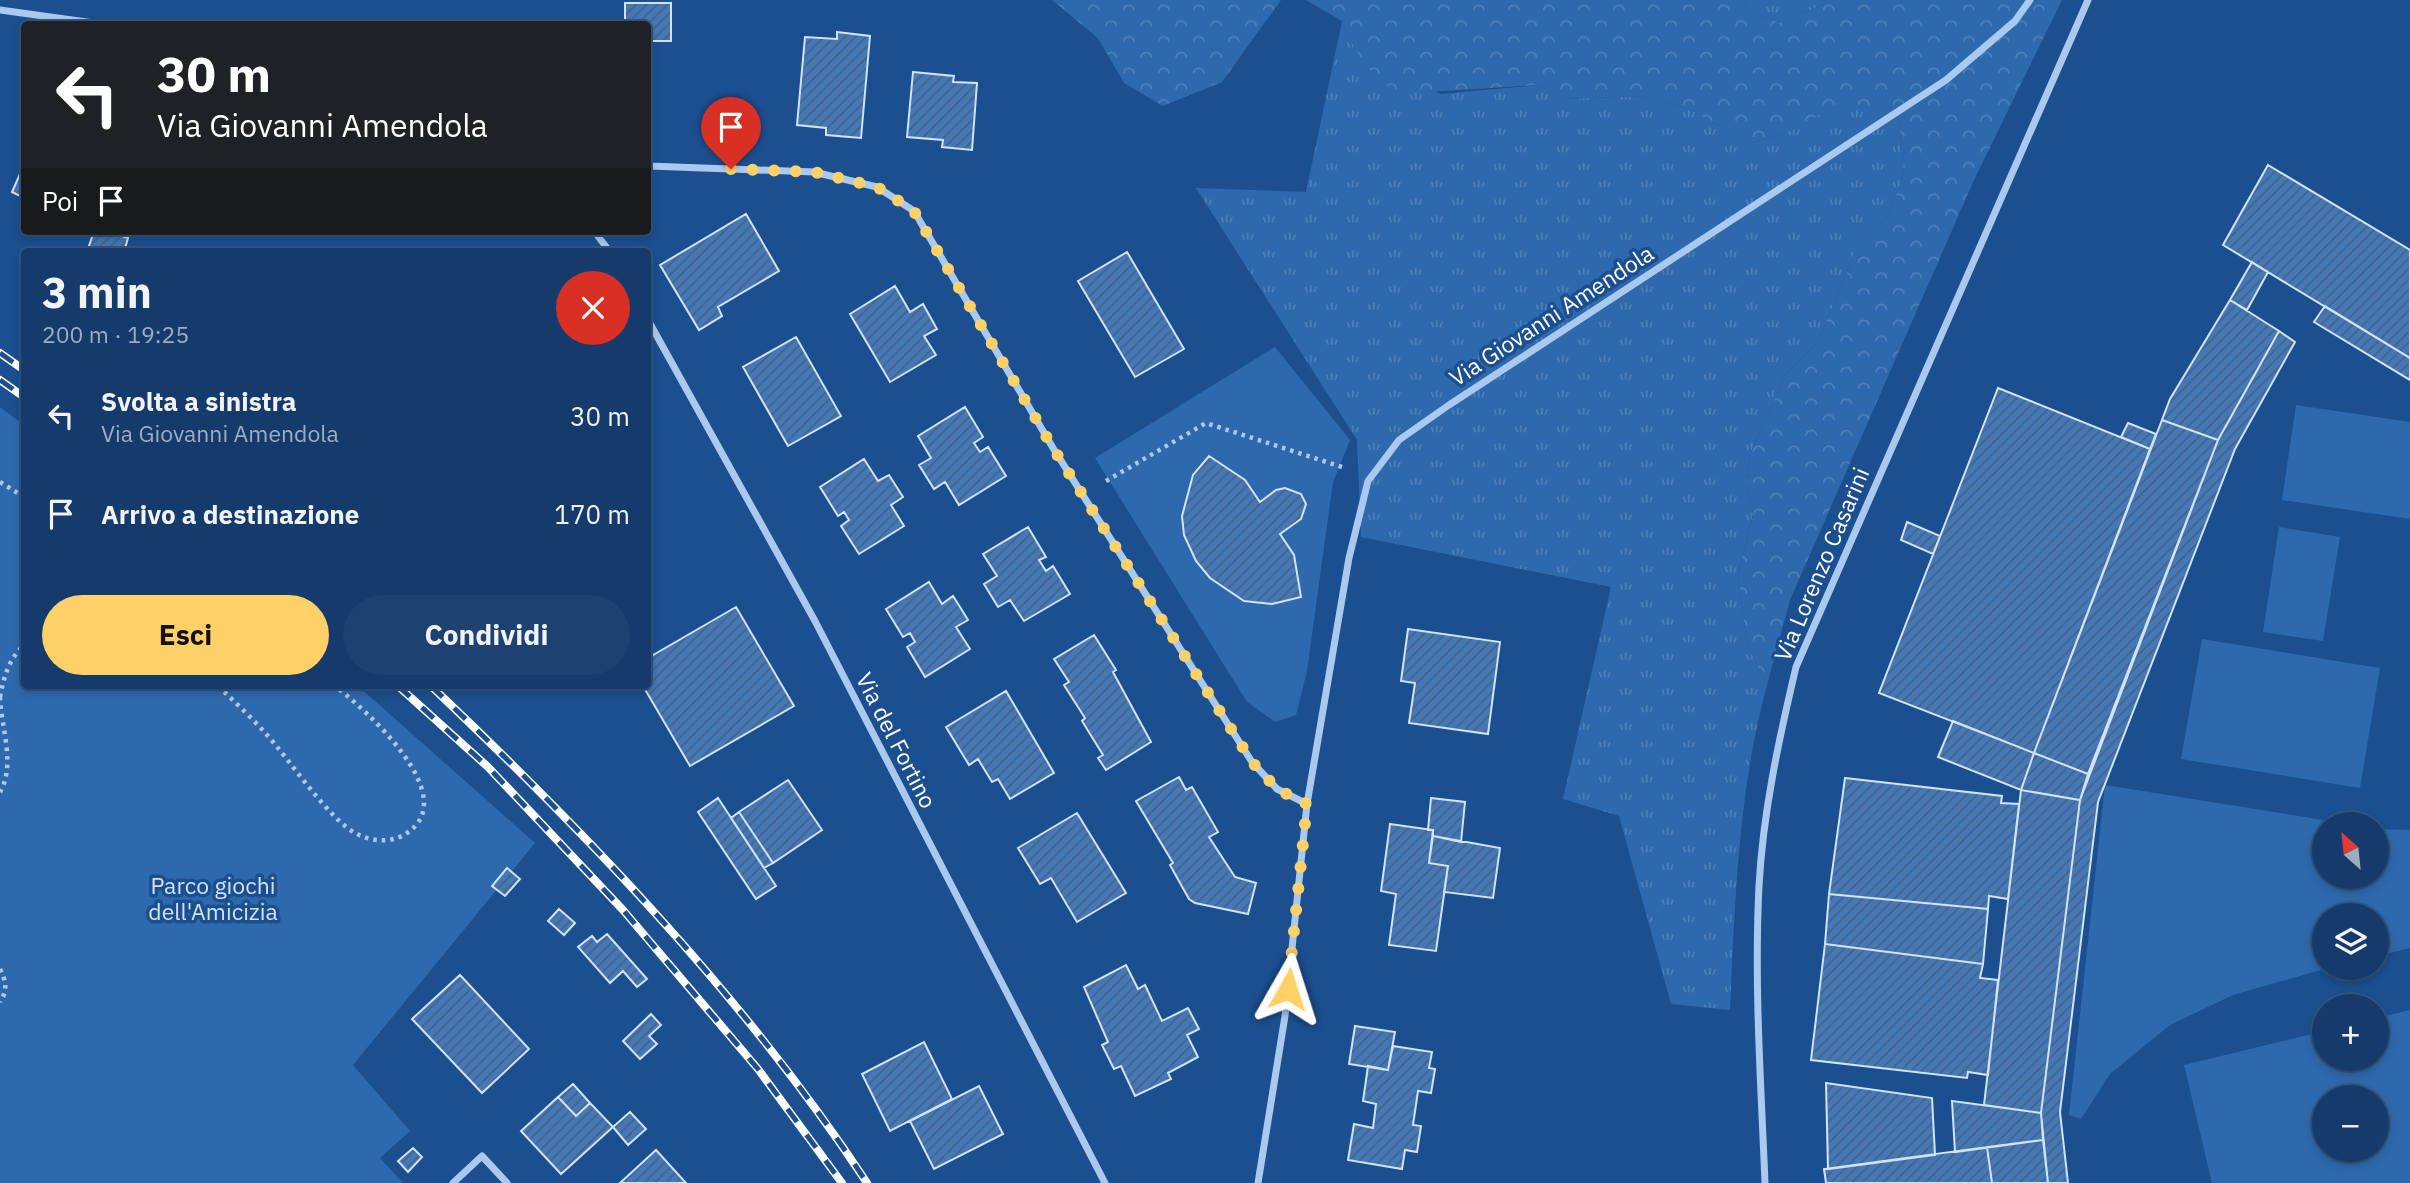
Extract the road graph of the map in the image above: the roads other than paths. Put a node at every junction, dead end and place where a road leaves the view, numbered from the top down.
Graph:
1 (2030, 0) edge
2 (2088, 0) edge
3 (0, 10) edge
4 (79, 21) edge
5 (651, 166) edge
6 (651, 325) edge
7 (1307, 804) junction
8 (453, 1183) edge
9 (507, 1183) edge
10 (1105, 1183) edge
11 (1258, 1183) edge
12 (1765, 1183) edge

1 - 7 street, Via Giovanni Amendola
2 - 12 street, Via Lorenzo Casarini
3 - 4 street
5 - 7 street
6 - 10 street, Via del Fortino
7 - 11 street, Via Giovanni Amendola
8 - 9 street

